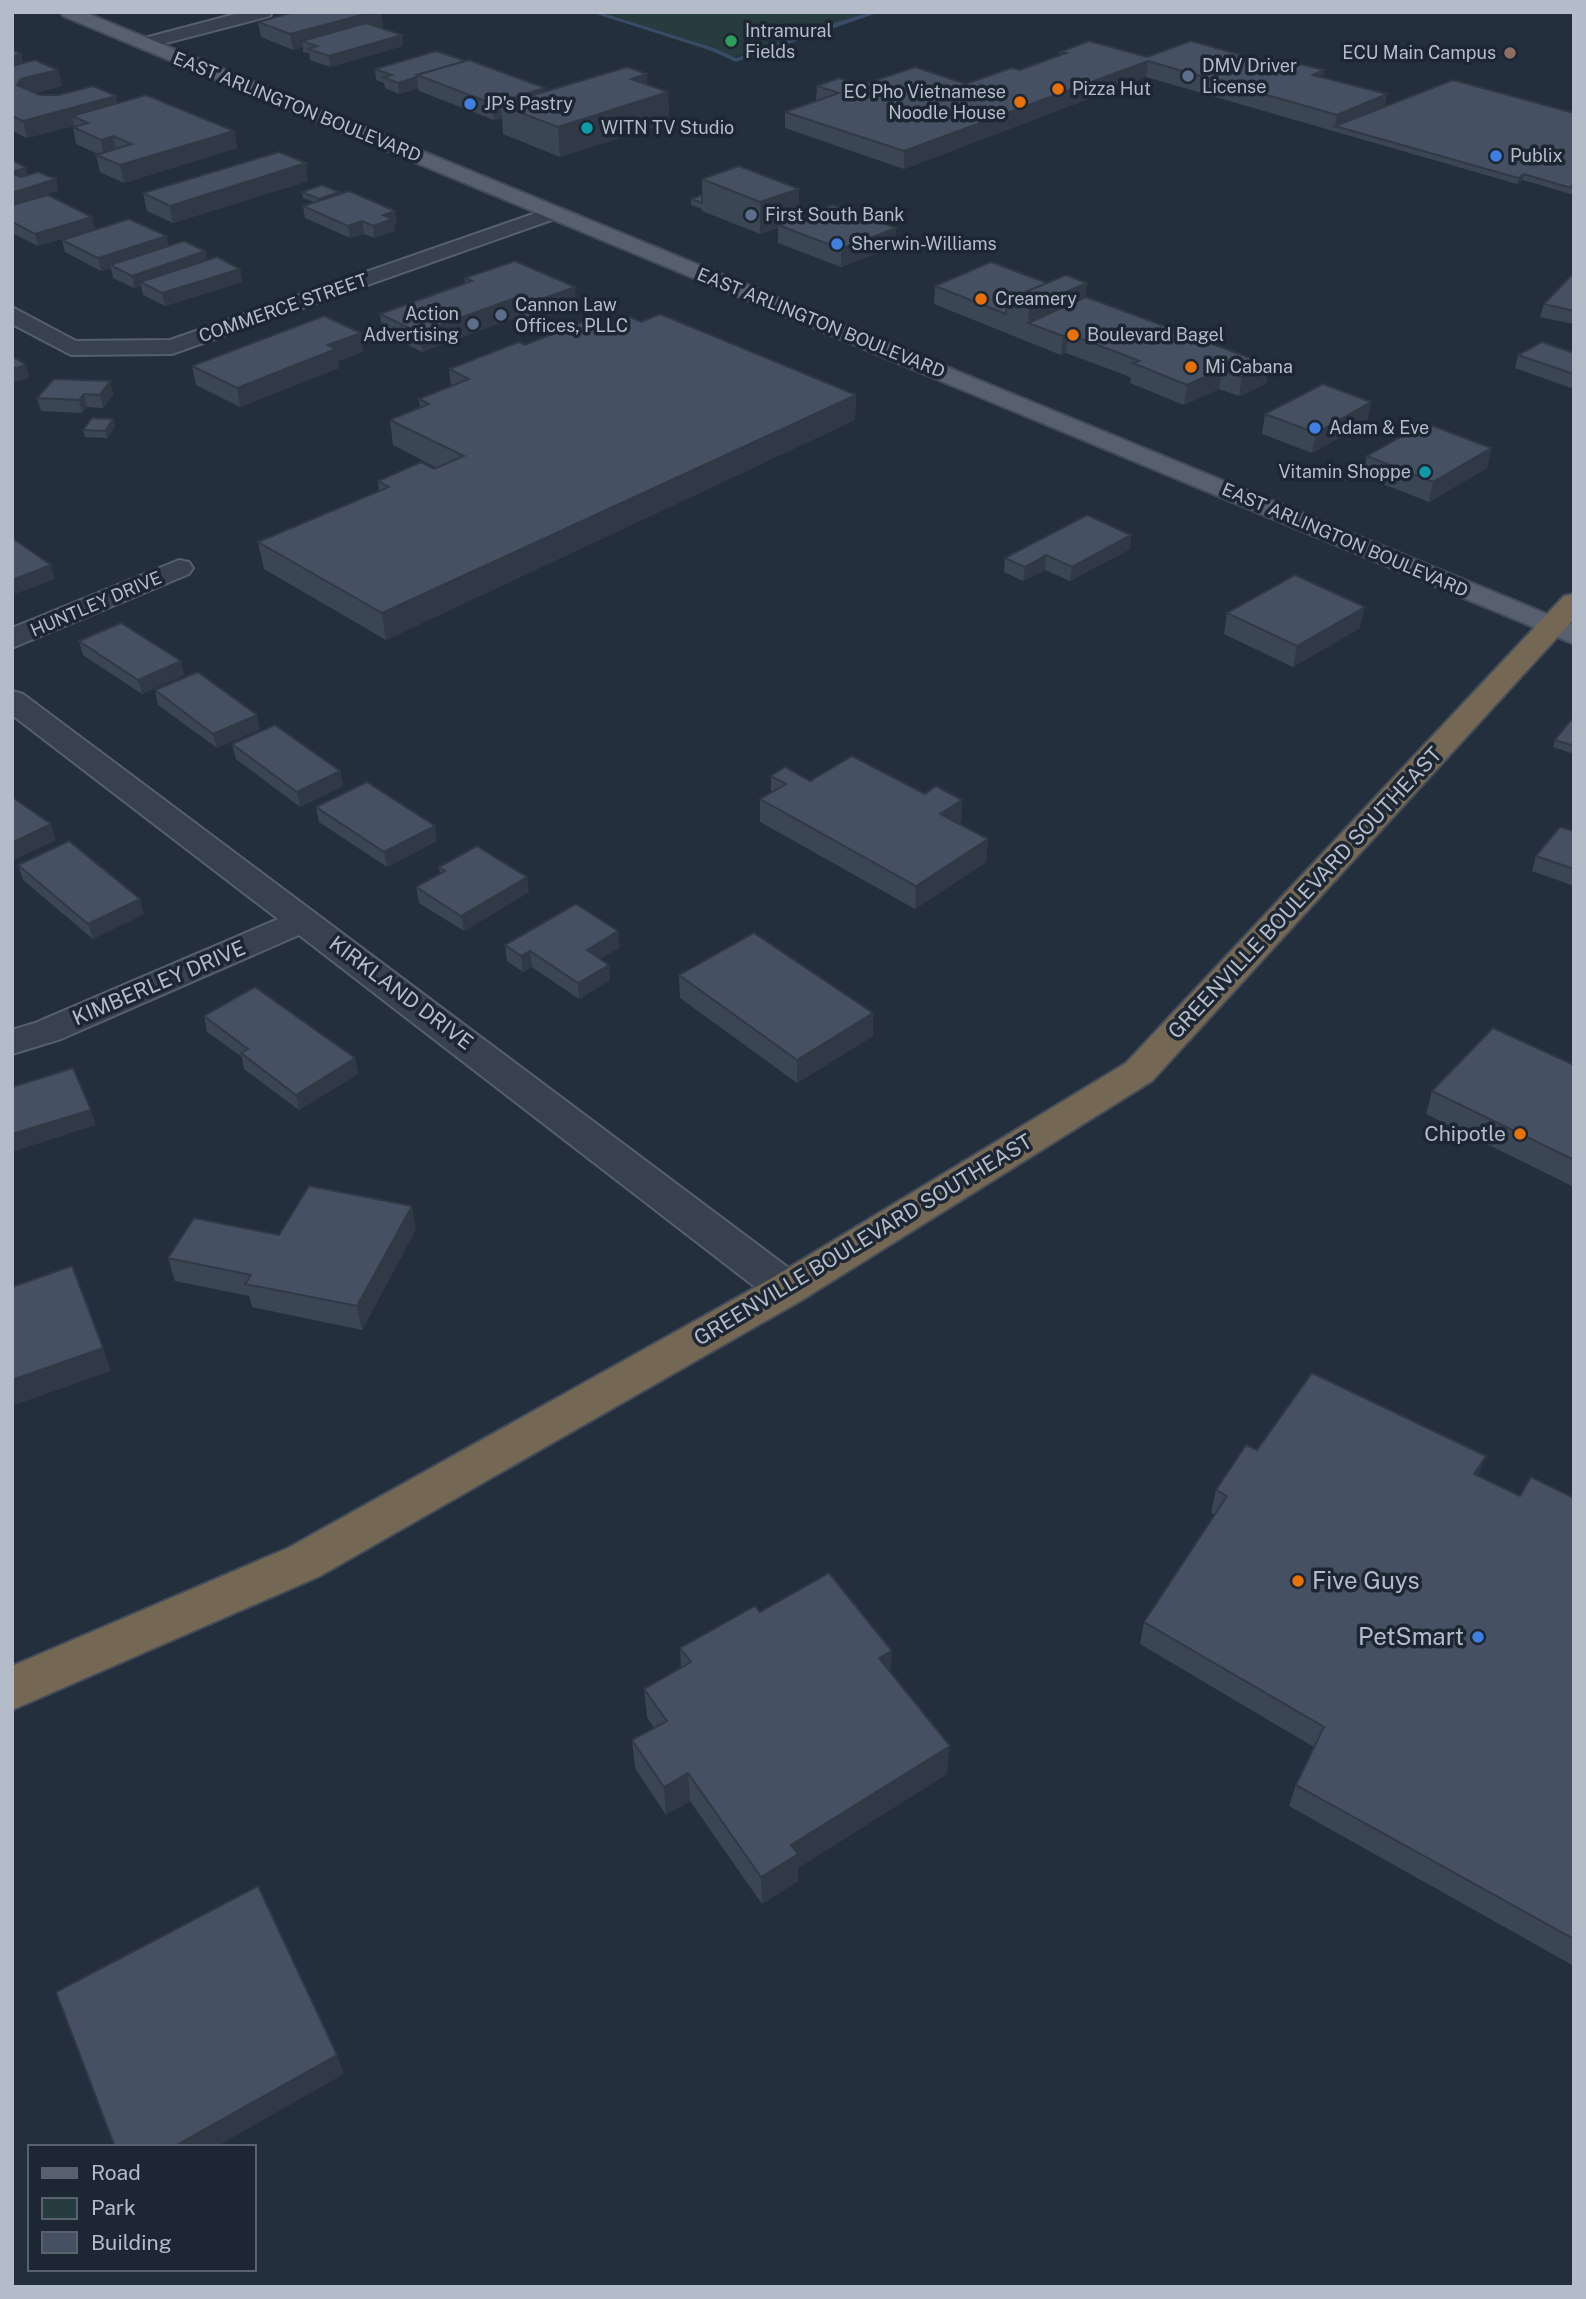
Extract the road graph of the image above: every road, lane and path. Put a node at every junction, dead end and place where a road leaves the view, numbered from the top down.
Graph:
1 (69, 12) edge
2 (264, 12) edge
3 (143, 44) junction
4 (553, 213) junction
5 (12, 314) edge
6 (179, 568) dead end
7 (1567, 621) edge
8 (12, 639) edge
9 (12, 700) edge
10 (305, 920) junction
11 (12, 1042) edge
12 (787, 1289) junction
13 (12, 1689) edge

1 - 3 main road, EAST ARLINGTON BOULEVARD
2 - 3 street
3 - 4 main road, EAST ARLINGTON BOULEVARD
4 - 5 street, COMMERCE STREET
4 - 7 main road, EAST ARLINGTON BOULEVARD
6 - 8 street, HUNTLEY DRIVE
7 - 12 highway, GREENVILLE BOULEVARD SOUTHEAST
9 - 10 street, KIRKLAND DRIVE
10 - 11 street, KIMBERLEY DRIVE
10 - 12 street, KIRKLAND DRIVE
12 - 13 highway, GREENVILLE BOULEVARD SOUTHEAST

